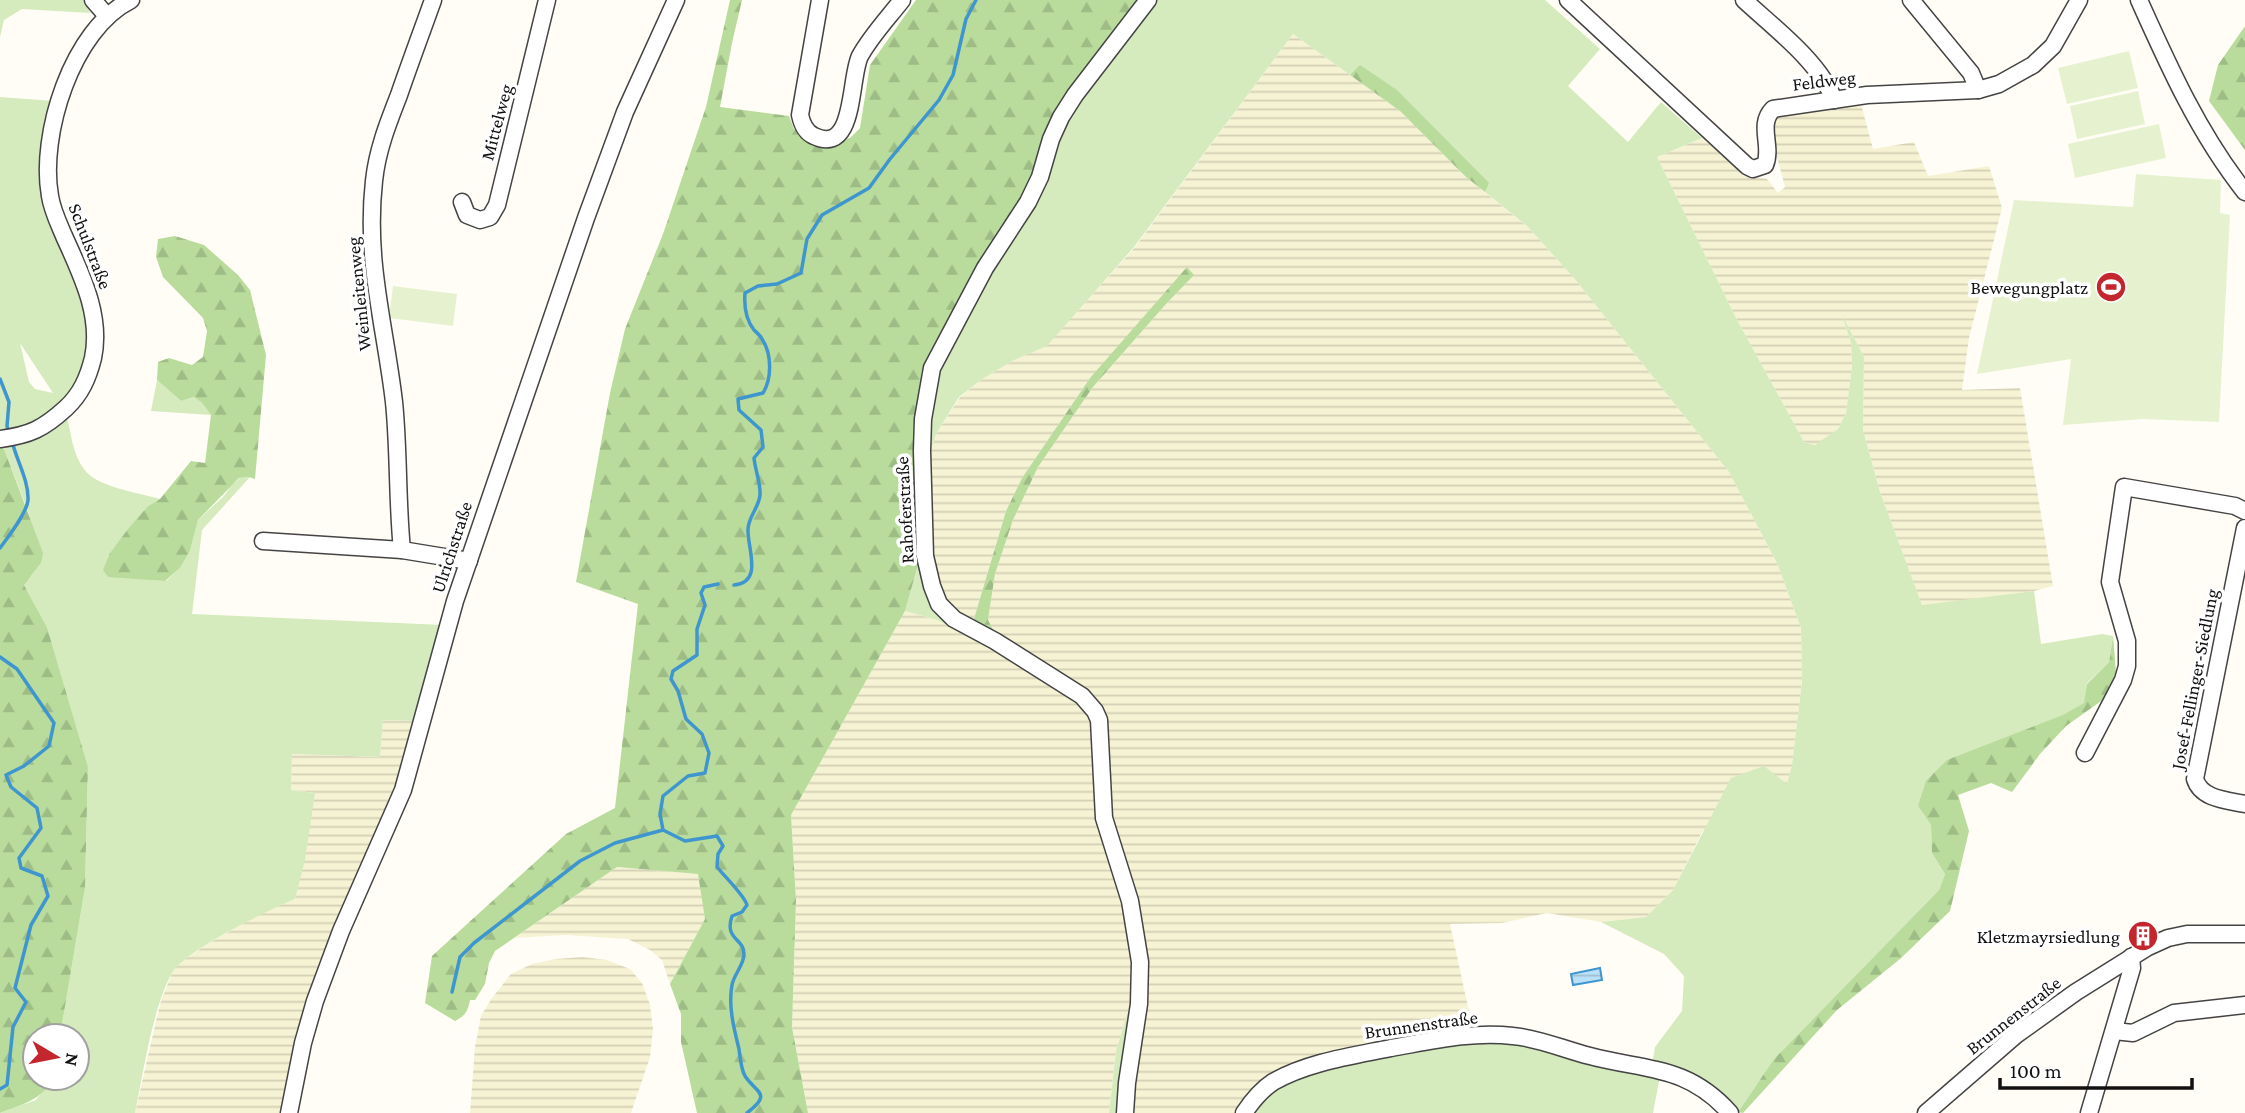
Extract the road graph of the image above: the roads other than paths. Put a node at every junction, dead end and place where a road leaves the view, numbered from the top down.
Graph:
1 (93, 0) edge
2 (131, 0) edge
3 (433, 0) edge
4 (547, 0) edge
5 (676, 0) edge
6 (820, 0) edge
7 (902, 0) edge
8 (1147, 0) edge
9 (1567, 0) edge
10 (1744, 0) edge
11 (1911, 0) edge
12 (2079, 0) edge
13 (2139, 0) edge
14 (107, 16) junction
15 (1978, 90) junction
16 (1834, 100) junction
17 (2245, 192) edge
18 (462, 202) dead end
19 (0, 439) edge
20 (2245, 511) edge
21 (2245, 528) edge
22 (263, 541) dead end
23 (402, 550) junction
24 (469, 561) junction
25 (2085, 753) dead end
26 (2245, 804) edge
27 (2245, 934) edge
28 (2131, 957) junction
29 (2245, 1005) edge
30 (2114, 1031) junction
31 (289, 1113) edge
32 (1125, 1113) edge
33 (1244, 1113) edge
34 (1730, 1113) edge
35 (1926, 1113) edge
36 (2089, 1113) edge

1 - 14 street
2 - 14 street, Schulstraße
3 - 23 street, Weinleitenweg
4 - 18 street, Mittelweg
5 - 24 street, Ulrichstraße
6 - 7 street
8 - 32 street, Rahoferstraße
9 - 16 street, Feldweg
10 - 16 street
11 - 15 street
12 - 15 street, Feldweg
13 - 17 street
14 - 19 street, Schulstraße
15 - 16 street, Feldweg
20 - 25 street
21 - 26 street, Josef-Fellinger-Siedlung
22 - 23 street
23 - 24 street
24 - 31 street, Ulrichstraße
27 - 28 street
28 - 30 street
28 - 35 street, Brunnenstraße
29 - 30 street
30 - 36 street
33 - 34 street, Brunnenstraße

